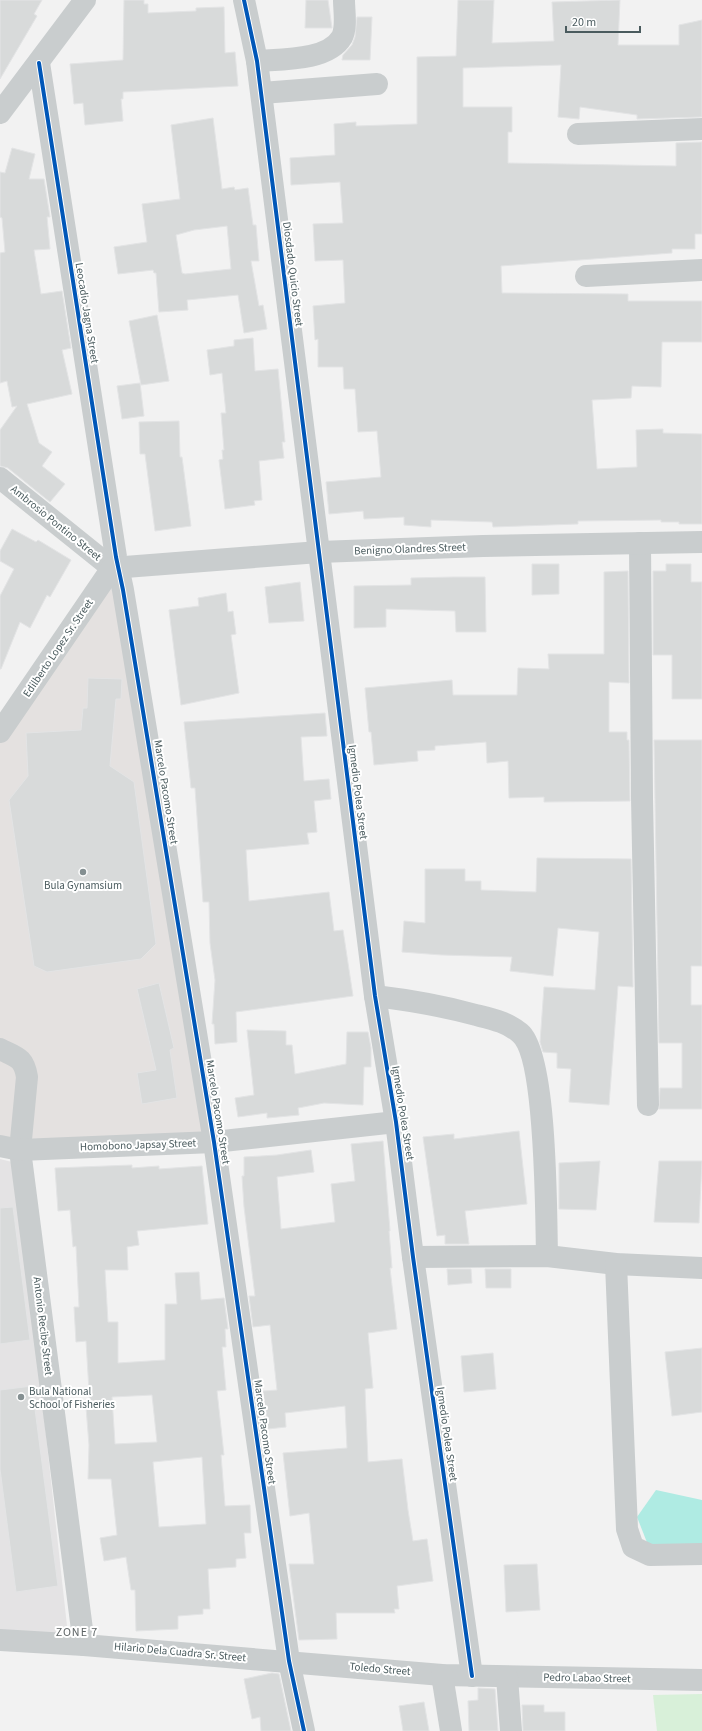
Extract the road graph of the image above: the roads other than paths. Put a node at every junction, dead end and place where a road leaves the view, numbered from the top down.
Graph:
1 (85, 0) edge
2 (244, 0) edge
3 (344, 0) edge
4 (258, 61) junction
5 (39, 63) junction
6 (376, 84) dead end
7 (262, 93) junction
8 (0, 113) edge
9 (702, 129) edge
10 (578, 134) dead end
11 (702, 270) edge
12 (586, 276) dead end
13 (0, 478) edge
14 (702, 542) edge
15 (640, 543) junction
16 (319, 552) junction
17 (115, 567) junction
18 (0, 732) edge
19 (375, 996) junction
20 (0, 1050) edge
21 (648, 1104) dead end
22 (396, 1122) junction
23 (214, 1142) junction
24 (10, 1148) edge
25 (547, 1256) junction
26 (413, 1257) junction
27 (616, 1264) junction
28 (702, 1268) edge
29 (702, 1554) edge
30 (0, 1640) edge
31 (84, 1645) junction
32 (289, 1661) junction
33 (442, 1674) junction
34 (472, 1676) junction
35 (507, 1677) junction
36 (702, 1680) edge
37 (304, 1731) edge
38 (450, 1731) edge
39 (511, 1731) edge

1 - 5 street
2 - 4 street, Diosdado Quicio Street
3 - 4 street
4 - 7 street, Diosdado Quicio Street
5 - 8 street
5 - 17 street, Leocadio Jagna Street
6 - 7 street
7 - 16 street, Diosdado Quicio Street
9 - 10 street
11 - 12 street
13 - 17 street, Ambrosio Pontino Street
14 - 15 street, Benigno Olandres Street
15 - 16 street, Benigno Olandres Street
15 - 21 street
16 - 17 street, Benigno Olandres Street
16 - 19 street, Igmedio Polea Street
17 - 18 street, Edilberto Lopez Sr. Street
17 - 23 street, Marcelo Pacomo Street
19 - 22 street, Igmedio Polea Street
19 - 25 street
20 - 24 street, Antonio Recibe Street
22 - 23 street, Homobono Japsay Street
22 - 26 street, Igmedio Polea Street
23 - 24 street, Homobono Japsay Street
23 - 32 street, Marcelo Pacomo Street
24 - 31 street, Antonio Recibe Street
25 - 26 street
25 - 27 street
26 - 34 street, Igmedio Polea Street
27 - 28 street
27 - 29 street
30 - 31 street, Hilario Dela Cuadra Sr. Street
31 - 32 street, Hilario Dela Cuadra Sr. Street
32 - 33 street, Toledo Street
32 - 37 street, Marcelo Pacomo Street
33 - 34 street, Toledo Street
33 - 38 street
34 - 35 street, Pedro Labao Street
35 - 36 street, Pedro Labao Street
35 - 39 street

